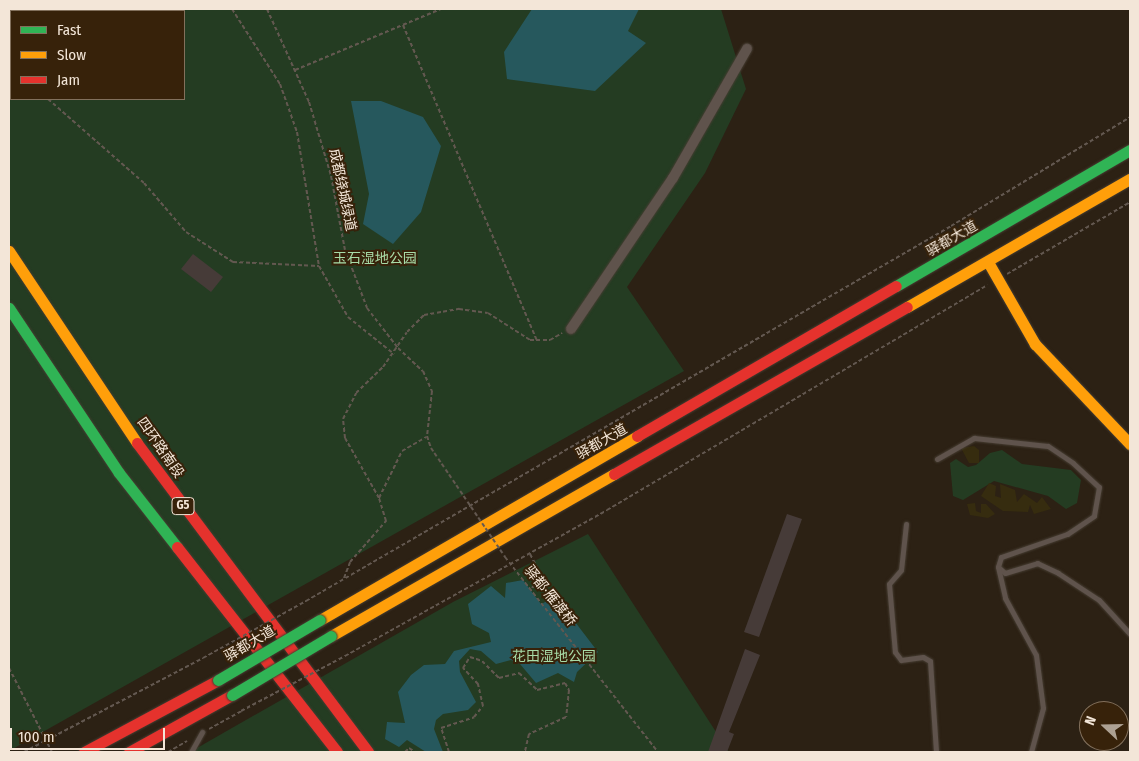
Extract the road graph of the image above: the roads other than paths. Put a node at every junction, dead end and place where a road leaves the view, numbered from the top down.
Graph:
1 (746, 49) dead end
2 (1130, 150) edge
3 (1130, 179) edge
4 (9, 251) edge
5 (988, 262) junction
6 (9, 308) edge
7 (571, 328) road end
8 (1130, 444) edge
9 (937, 459) dead end
10 (906, 524) dead end
11 (998, 567) junction
12 (1130, 634) edge
13 (202, 732) dead end
14 (84, 752) edge
15 (130, 752) edge
16 (191, 752) edge
17 (337, 752) edge
18 (368, 752) edge
19 (936, 752) edge
20 (1031, 752) edge

1 - 7 street
2 - 14 main road, 驿都大道, bridge
3 - 5 main road
4 - 18 main road, 四环路南段 / G5
5 - 8 main road
5 - 15 main road, bridge
6 - 17 main road, G5
9 - 11 lane
10 - 19 lane
11 - 12 lane
11 - 20 lane
13 - 16 lane

